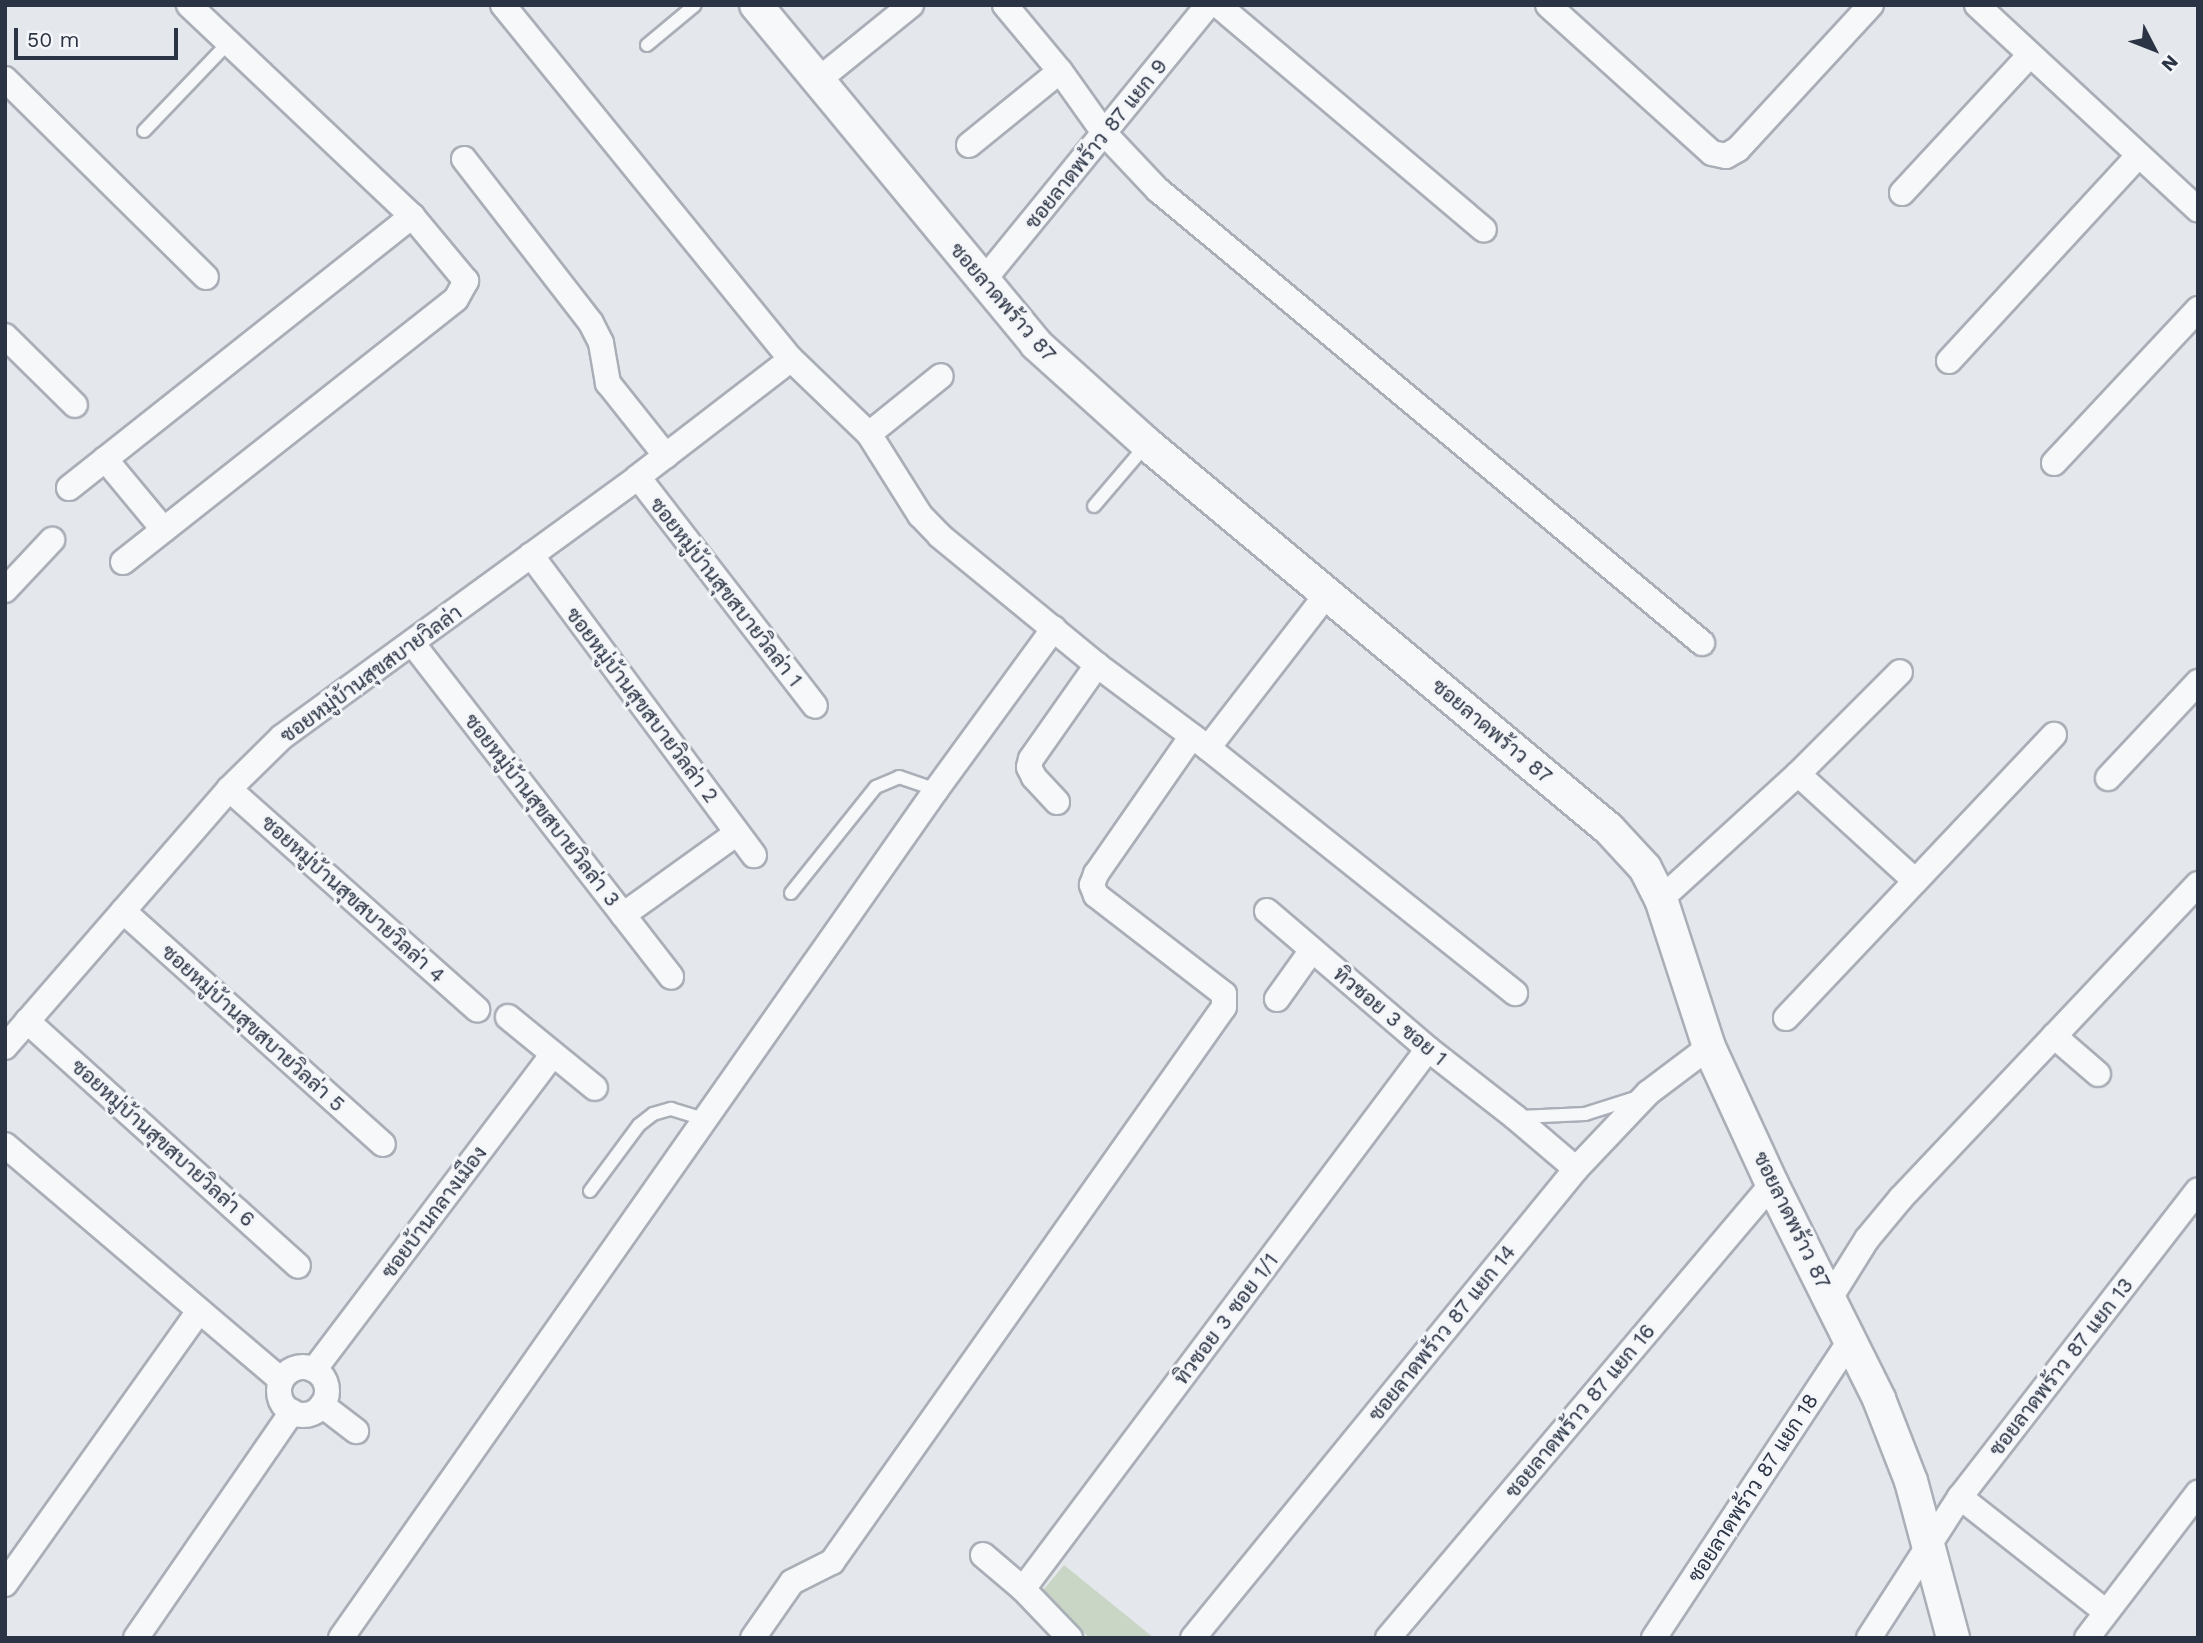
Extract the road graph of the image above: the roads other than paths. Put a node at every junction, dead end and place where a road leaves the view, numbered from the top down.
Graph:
1 (189, 5) edge
2 (502, 5) edge
3 (695, 5) edge
4 (756, 5) edge
5 (911, 5) edge
6 (1005, 5) edge
7 (1208, 5) edge
8 (1218, 5) edge
9 (1549, 5) edge
10 (1871, 5) edge
11 (1977, 5) edge
12 (228, 43) junction
13 (647, 45) dead end
14 (2030, 55) junction
15 (1060, 71) junction
16 (5, 79) edge
17 (817, 81) junction
18 (144, 131) dead end
19 (1105, 134) junction
20 (969, 145) dead end
21 (2139, 155) junction
22 (464, 159) dead end
23 (1902, 193) dead end
24 (2196, 206) edge
25 (412, 215) junction
26 (1484, 230) dead end
27 (206, 277) dead end
28 (983, 281) junction
29 (2198, 309) edge
30 (5, 336) edge
31 (791, 359) junction
32 (1949, 361) dead end
33 (942, 376) dead end
34 (75, 405) dead end
35 (869, 434) junction
36 (1147, 444) junction
37 (666, 456) junction
38 (105, 459) junction
39 (2054, 463) dead end
40 (638, 477) junction
41 (69, 488) dead end
42 (1094, 506) dead end
43 (164, 530) junction
44 (52, 540) dead end
45 (531, 555) junction
46 (123, 562) dead end
47 (5, 590) edge
48 (1328, 593) junction
49 (1054, 628) junction
50 (1702, 643) dead end
51 (414, 644) junction
52 (1097, 665) junction
53 (1900, 672) dead end
54 (2198, 682) edge
55 (815, 706) dead end
56 (2054, 735) dead end
57 (1200, 742) junction
58 (1798, 774) junction
59 (2108, 778) dead end
60 (229, 789) junction
61 (936, 790) junction
62 (1057, 802) dead end
63 (737, 833) junction
64 (754, 855) dead end
65 (1915, 881) junction
66 (2198, 884) edge
67 (792, 893) dead end
68 (1661, 899) junction
69 (123, 911) junction
70 (1267, 911) dead end
71 (623, 915) junction
72 (1312, 950) junction
73 (671, 977) dead end
74 (1515, 993) dead end
75 (1277, 999) dead end
76 (477, 1009) dead end
77 (508, 1017) dead end
78 (1786, 1018) dead end
79 (27, 1020) junction
80 (2054, 1036) junction
81 (5, 1047) edge
82 (1709, 1047) junction
83 (1427, 1049) junction
84 (553, 1054) junction
85 (2098, 1074) dead end
86 (595, 1088) dead end
87 (1648, 1093) junction
88 (1515, 1116) junction
89 (706, 1120) junction
90 (383, 1144) dead end
91 (5, 1145) edge
92 (1576, 1169) junction
93 (1772, 1184) junction
94 (590, 1191) dead end
95 (2198, 1191) edge
96 (298, 1266) dead end
97 (1830, 1298) junction
98 (199, 1311) junction
99 (1851, 1339) junction
100 (314, 1370) junction
101 (281, 1380) junction
102 (322, 1405) junction
103 (292, 1412) junction
104 (356, 1431) dead end
105 (2198, 1493) edge
106 (1960, 1497) junction
107 (1929, 1546) junction
108 (983, 1555) dead end
109 (5, 1584) edge
110 (1024, 1588) junction
111 (2106, 1612) junction
112 (136, 1638) edge
113 (341, 1638) edge
114 (753, 1638) edge
115 (1070, 1638) edge
116 (1194, 1638) edge
117 (1388, 1638) edge
118 (1654, 1638) edge
119 (1869, 1638) edge
120 (1954, 1638) edge
121 (2087, 1638) edge

1 - 12 street
2 - 31 street
3 - 13 lane
4 - 17 street, ซอยลาดพร้าว 87
5 - 17 street
6 - 15 street
7 - 19 street, ซอยลาดพร้าว 87 แยก 9
8 - 26 street
9 - 10 street
11 - 14 street
12 - 18 lane
12 - 25 street
14 - 21 street
14 - 23 street
15 - 19 street
15 - 20 street
16 - 27 street
17 - 28 street, ซอยลาดพร้าว 87
19 - 28 street, ซอยลาดพร้าว 87 แยก 9
19 - 50 street
21 - 24 street
21 - 32 street
22 - 37 street
25 - 38 street
25 - 43 street
28 - 36 street, ซอยลาดพร้าว 87
29 - 39 street
30 - 34 street
31 - 35 street
31 - 37 street, ซอยหมู่บ้านสุขสบายวิลล่า
33 - 35 street
35 - 49 street
36 - 42 lane
36 - 48 street, ซอยลาดพร้าว 87
37 - 40 street, ซอยหมู่บ้านสุขสบายวิลล่า
38 - 41 street
38 - 43 street
40 - 45 street, ซอยหมู่บ้านสุขสบายวิลล่า
40 - 55 street, ซอยหมู่บ้านสุขสบายวิลล่า 1
43 - 46 street
44 - 47 street
45 - 51 street, ซอยหมู่บ้านสุขสบายวิลล่า
45 - 63 street, ซอยหมู่บ้านสุขสบายวิลล่า 2
48 - 57 street
48 - 68 street, ซอยลาดพร้าว 87
49 - 52 street
49 - 61 street
51 - 60 street, ซอยหมู่บ้านสุขสบายวิลล่า
51 - 71 street, ซอยหมู่บ้านสุขสบายวิลล่า 3
52 - 57 street
52 - 62 street
53 - 58 street
54 - 59 street
56 - 65 street
57 - 74 street
57 - 114 street
58 - 65 street
58 - 68 street
60 - 69 street, ซอยหมู่บ้านสุขสบายวิลล่า
60 - 76 street, ซอยหมู่บ้านสุขสบายวิลล่า 4
61 - 67 lane
61 - 89 street
63 - 64 street, ซอยหมู่บ้านสุขสบายวิลล่า 2
63 - 71 street
65 - 78 street
66 - 80 street
68 - 82 street, ซอยลาดพร้าว 87
69 - 79 street, ซอยหมู่บ้านสุขสบายวิลล่า
69 - 90 street, ซอยหมู่บ้านสุขสบายวิลล่า 5
70 - 72 street, ทิวซอย 3 ซอย 1
71 - 73 street, ซอยหมู่บ้านสุขสบายวิลล่า 3
72 - 75 street
72 - 83 street, ทิวซอย 3 ซอย 1
77 - 84 street
79 - 81 street, ซอยหมู่บ้านสุขสบายวิลล่า
79 - 96 street, ซอยหมู่บ้านสุขสบายวิลล่า 6
80 - 85 street
80 - 97 street
82 - 87 street, ซอยลาดพร้าว 87 แยก 14
82 - 93 street, ซอยลาดพร้าว 87
83 - 88 street, ทิวซอย 3 ซอย 1
83 - 110 street, ทิวซอย 3 ซอย 1/1
84 - 86 street
84 - 100 street, ซอยบ้านกลางเมือง
87 - 88 lane
87 - 92 street, ซอยลาดพร้าว 87 แยก 14
88 - 92 street, ทิวซอย 3 ซอย 1
89 - 94 lane
89 - 113 street
91 - 98 street
92 - 116 street, ซอยลาดพร้าว 87 แยก 14
93 - 97 street, ซอยลาดพร้าว 87
93 - 117 street, ซอยลาดพร้าว 87 แยก 16
95 - 106 street, ซอยลาดพร้าว 87 แยก 13
97 - 99 street, ซอยลาดพร้าว 87
98 - 101 street
98 - 109 street
99 - 107 street, ซอยลาดพร้าว 87
99 - 118 street, ซอยลาดพร้าว 87 แยก 18
100 - 101 street
100 - 102 street
101 - 103 street
102 - 103 street
102 - 104 street
103 - 112 street
105 - 111 street
106 - 107 street, ซอยลาดพร้าว 87 แยก 13
106 - 111 street
107 - 119 street, ซอยลาดพร้าว 87 แยก 13
107 - 120 street, ซอยลาดพร้าว 87
108 - 110 street
110 - 115 street
111 - 121 street

